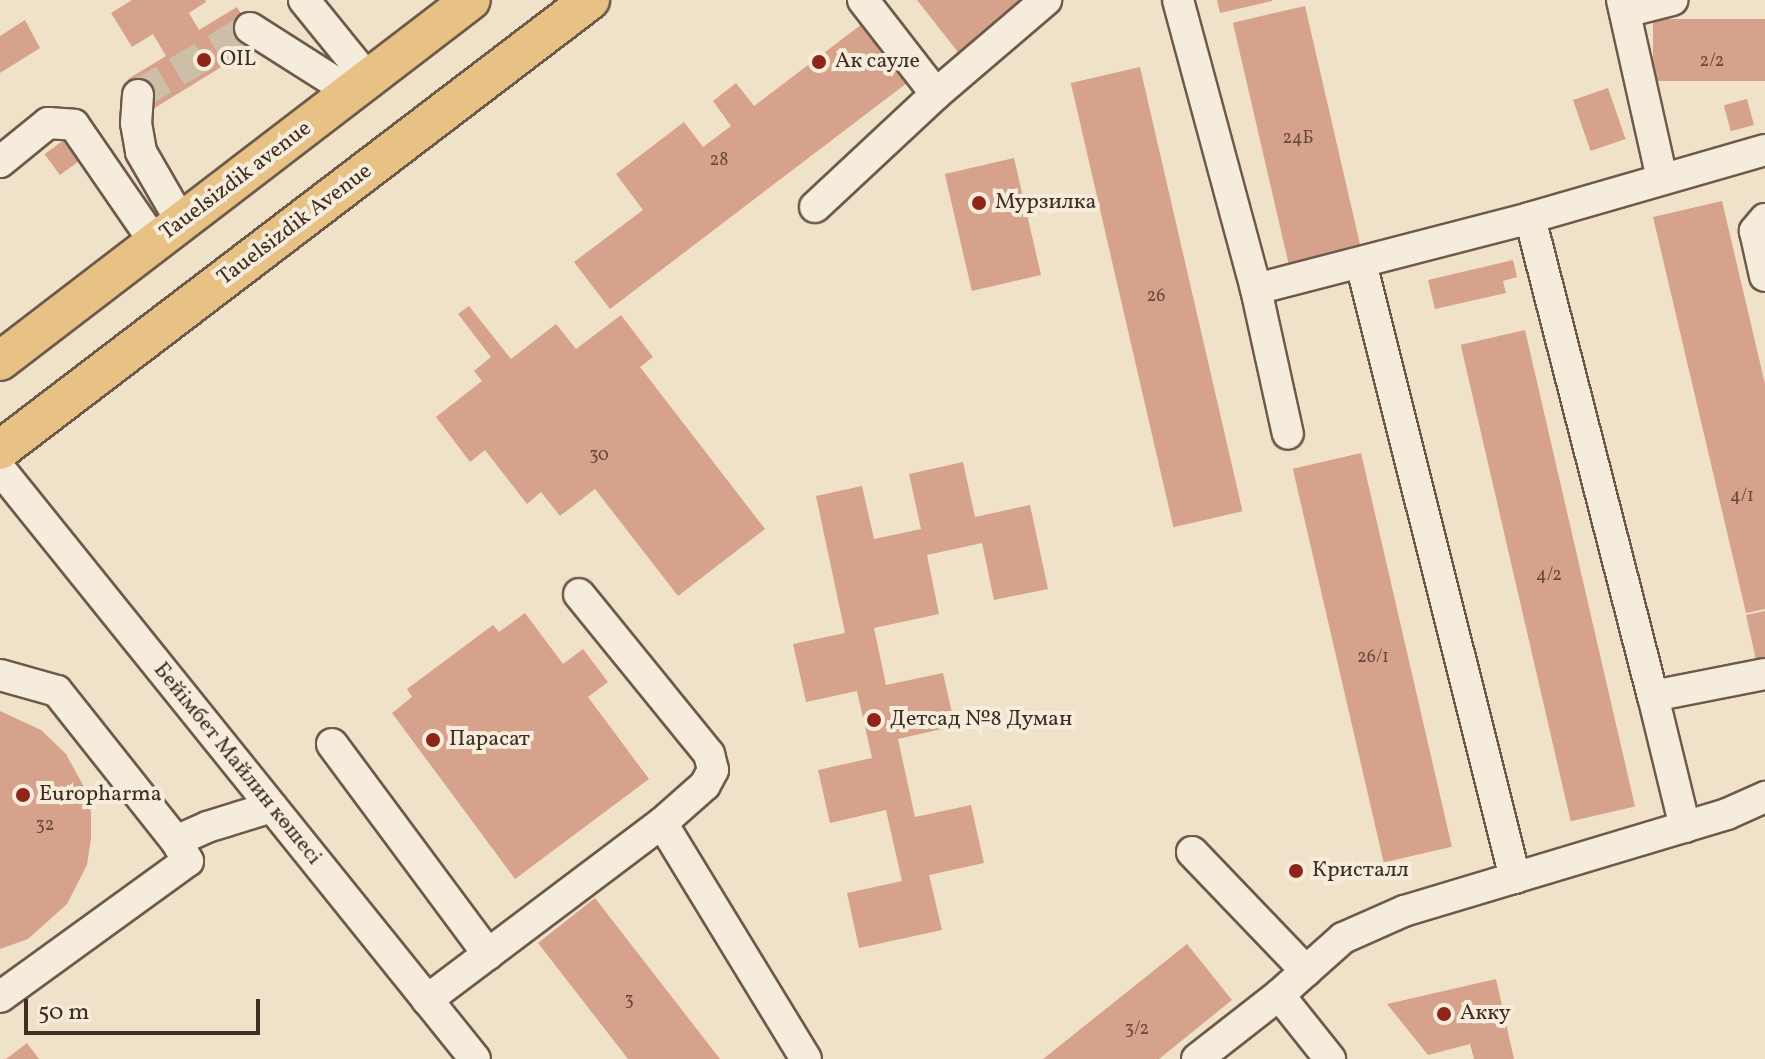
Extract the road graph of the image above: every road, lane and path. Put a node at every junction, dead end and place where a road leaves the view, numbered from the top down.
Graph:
1 (304, 0) edge
2 (471, 0) edge
3 (590, 0) edge
4 (863, 0) edge
5 (1046, 0) edge
6 (1178, 0) edge
7 (1672, 0) edge
8 (1624, 6) edge
9 (250, 28) dead end
10 (360, 85) junction
11 (936, 94) junction
12 (138, 95) dead end
13 (1765, 150) edge
14 (0, 162) edge
15 (1662, 179) junction
16 (815, 207) dead end
17 (1530, 218) junction
18 (1765, 219) edge
19 (168, 233) junction
20 (1361, 263) junction
21 (1765, 276) edge
22 (1256, 289) junction
23 (0, 361) edge
24 (1288, 434) dead end
25 (0, 450) edge
26 (0, 469) edge
27 (579, 594) dead end
28 (1765, 674) edge
29 (0, 675) edge
30 (1653, 696) junction
31 (332, 744) dead end
32 (1765, 797) edge
33 (272, 807) junction
34 (662, 823) junction
35 (1685, 827) junction
36 (176, 841) junction
37 (1192, 852) dead end
38 (1515, 878) junction
39 (488, 954) junction
40 (1306, 971) junction
41 (1279, 995) junction
42 (0, 997) edge
43 (427, 1000) junction
44 (475, 1059) edge
45 (806, 1059) edge
46 (1197, 1059) edge
47 (1330, 1059) edge

1 - 10 street
2 - 10 main road, Tauelsizdik avenue
3 - 25 main road, Tauelsizdik Avenue
4 - 11 street
5 - 11 street
6 - 22 street
7 - 8 street
8 - 15 street
9 - 10 street
10 - 19 main road, Tauelsizdik avenue
11 - 16 street
12 - 19 street
13 - 15 street
14 - 19 street
15 - 17 street
17 - 20 street
17 - 30 street
18 - 21 street
19 - 23 main road, Tauelsizdik avenue
20 - 22 street
20 - 38 street
22 - 24 street
26 - 33 street, Бейімбет Майлин көшесі
27 - 34 street
28 - 30 street
29 - 36 street
30 - 35 street
31 - 39 street
32 - 35 street
33 - 36 street
33 - 43 street, Бейімбет Майлин көшесі
34 - 39 street
34 - 45 street
35 - 38 street
36 - 42 street
37 - 40 street
38 - 40 street
39 - 43 street
40 - 41 street
41 - 46 street
41 - 47 street
43 - 44 street, Бейімбет Майлин көшесі

